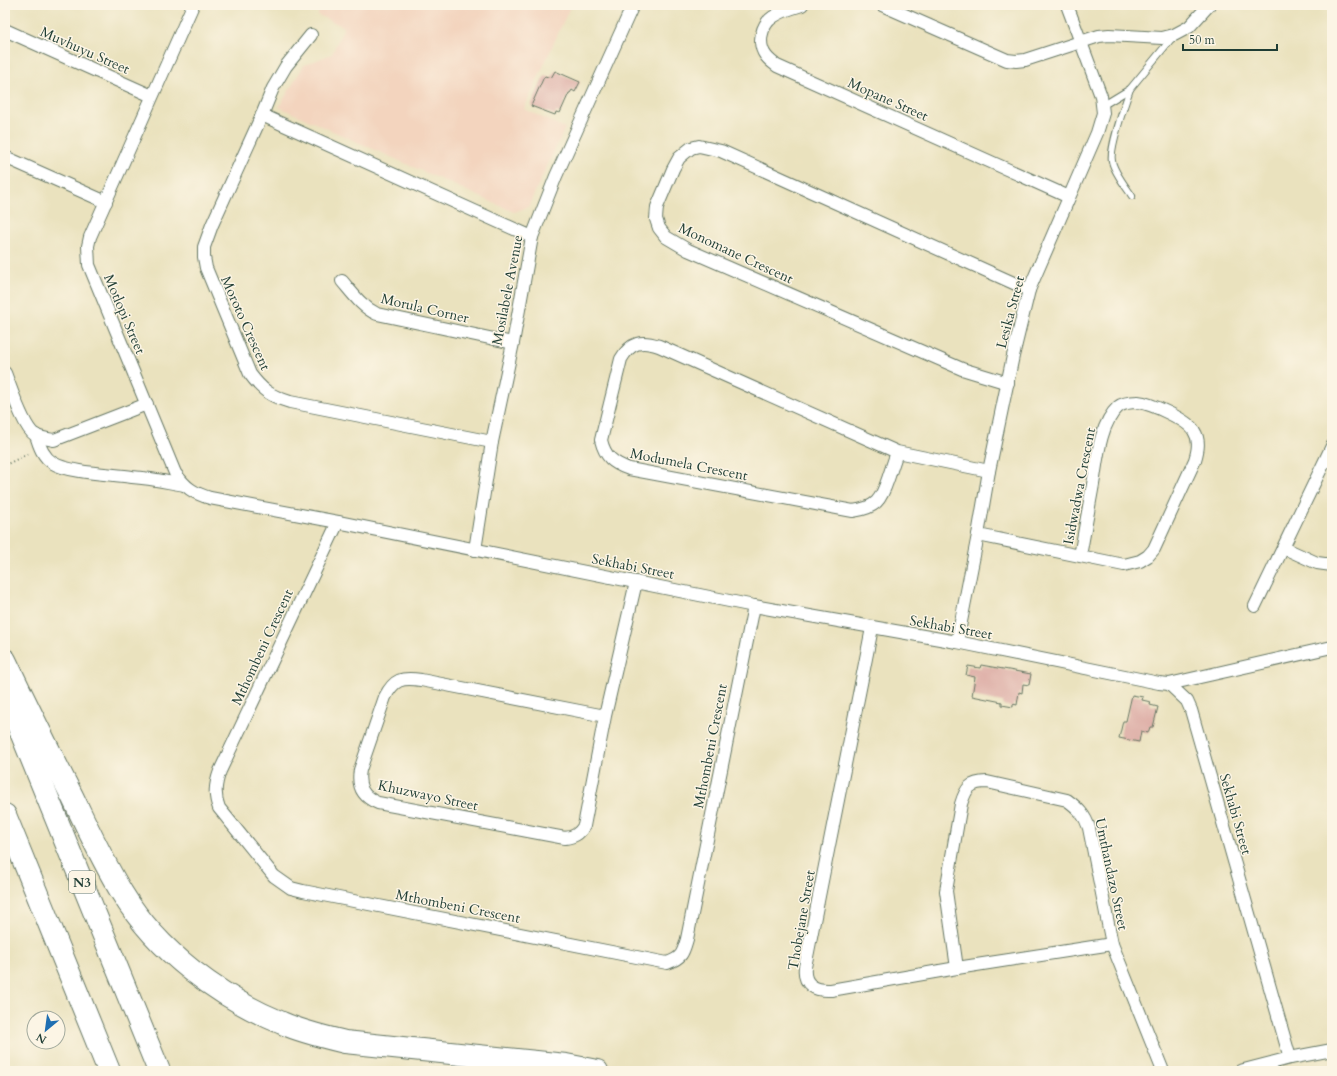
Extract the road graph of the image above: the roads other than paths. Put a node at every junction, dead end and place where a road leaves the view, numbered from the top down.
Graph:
1 (193, 5) edge
2 (633, 5) edge
3 (802, 5) edge
4 (882, 5) edge
5 (1067, 5) edge
6 (1209, 5) edge
7 (5, 30) edge
8 (312, 35) dead end
9 (1174, 35) junction
10 (1080, 42) junction
11 (1130, 89) junction
12 (152, 96) junction
13 (1102, 106) junction
14 (262, 115) junction
15 (5, 157) edge
16 (1132, 196) dead end
17 (1069, 197) junction
18 (106, 202) junction
19 (532, 237) junction
20 (342, 281) dead end
21 (1029, 290) junction
22 (513, 343) junction
23 (5, 373) edge
24 (1008, 382) junction
25 (146, 404) junction
26 (36, 435) junction
27 (492, 442) junction
28 (1332, 446) edge
29 (897, 452) junction
30 (989, 471) junction
31 (184, 485) junction
32 (338, 522) junction
33 (978, 535) junction
34 (1284, 548) junction
35 (475, 550) junction
36 (1080, 556) junction
37 (1332, 565) edge
38 (636, 582) junction
39 (754, 606) junction
40 (1256, 606) dead end
41 (872, 628) junction
42 (957, 642) junction
43 (1332, 646) edge
44 (5, 660) edge
45 (1169, 684) junction
46 (5, 693) edge
47 (605, 716) junction
48 (5, 815) edge
49 (1112, 944) junction
50 (957, 968) junction
51 (1332, 1050) edge
52 (1290, 1058) junction
53 (109, 1071) edge
54 (159, 1071) edge
55 (597, 1071) edge
56 (1163, 1071) edge
57 (1240, 1071) edge

1 - 12 street, Motlopi Street
2 - 19 street, Mosilabele Avenue
3 - 17 street, Mopane Street
4 - 10 street
5 - 10 street, Lesika Street
6 - 9 street
7 - 12 street, Muvhuyu Street
8 - 14 street, Moroto Crescent
9 - 10 street
9 - 11 lane
10 - 13 street, Lesika Street
11 - 13 lane
11 - 16 lane
12 - 18 street, Motlopi Street
13 - 17 street, Lesika Street
14 - 19 street
14 - 27 street, Moroto Crescent
15 - 18 street
17 - 21 street, Lesika Street
18 - 25 street, Motlopi Street
19 - 22 street, Mosilabele Avenue
20 - 22 street, Morula Corner
21 - 24 street, Lesika Street
21 - 24 street, Monomane Crescent
22 - 27 street, Mosilabele Avenue
23 - 26 street
24 - 30 street, Lesika Street
25 - 26 street
25 - 31 street, Motlopi Street
26 - 31 street
27 - 35 street, Mosilabele Avenue
28 - 34 street
29 - 29 street, Modumela Crescent
29 - 30 street, Modumela Crescent
30 - 33 street, Lesika Street
31 - 32 street, Motlopi Street
32 - 35 street, Sekhabi Street
32 - 39 street, Mthombeni Crescent
33 - 36 street, Isidwadwa Crescent
33 - 42 street, Lesika Street
34 - 37 street
34 - 40 street
35 - 38 street, Sekhabi Street
36 - 36 street, Isidwadwa Crescent
38 - 39 street, Sekhabi Street
38 - 47 street, Khuzwayo Street
39 - 41 street, Sekhabi Street
41 - 42 street, Sekhabi Street
41 - 50 street, Thobejane Street
42 - 45 street, Sekhabi Street
43 - 45 street
44 - 55 highway
45 - 52 street, Sekhabi Street
46 - 54 highway, N3
47 - 47 street, Khuzwayo Street
48 - 53 highway
49 - 50 street, Thobejane Street
49 - 50 street, Umthandazo Street
49 - 56 street, Umthandazo Street
51 - 52 street
52 - 57 street

